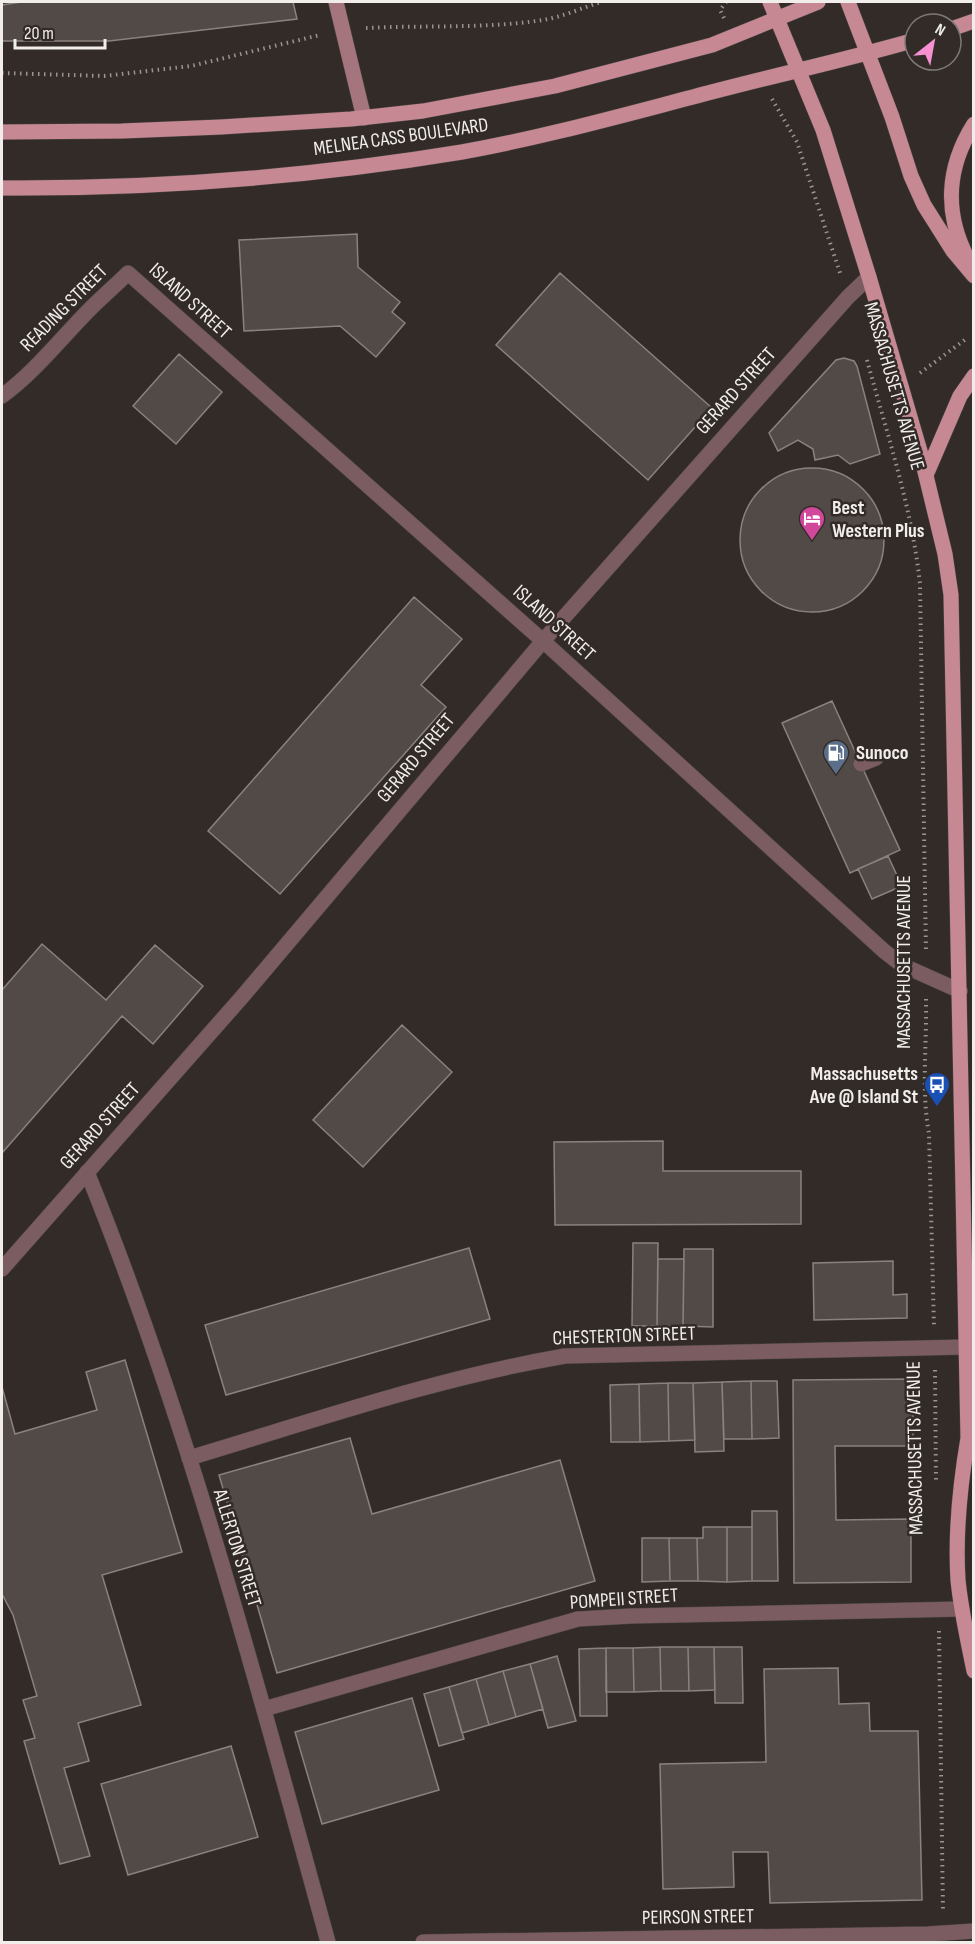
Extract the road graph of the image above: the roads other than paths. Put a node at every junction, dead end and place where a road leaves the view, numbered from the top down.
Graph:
1 (336, 2) edge
2 (770, 2) edge
3 (818, 2) edge
4 (848, 2) edge
5 (777, 18) junction
6 (903, 43) edge
7 (868, 52) junction
8 (798, 70) junction
9 (363, 118) junction
10 (974, 124) edge
11 (2, 132) edge
12 (2, 188) edge
13 (974, 269) edge
14 (128, 273) joint
15 (974, 276) edge
16 (869, 277) junction
17 (974, 376) edge
18 (2, 396) edge
19 (926, 475) junction
20 (543, 641) junction
21 (876, 758) dead end
22 (861, 764) dead end
23 (960, 991) junction
24 (87, 1172) junction
25 (2, 1269) edge
26 (966, 1347) junction
27 (968, 1438) junction
28 (974, 1456) edge
29 (189, 1458) junction
30 (962, 1609) junction
31 (974, 1671) edge
32 (264, 1709) junction
33 (974, 1931) edge
34 (328, 1942) edge
35 (423, 1942) edge

1 - 9 street
2 - 5 main road, MASSACHUSETTS AVENUE
3 - 5 main road, MELNEA CASS BOULEVARD
4 - 7 main road
5 - 8 main road, MASSACHUSETTS AVENUE
5 - 9 main road, MELNEA CASS BOULEVARD
6 - 7 main road, MELNEA CASS BOULEVARD
7 - 8 main road, MELNEA CASS BOULEVARD
7 - 15 main road
8 - 12 main road, MELNEA CASS BOULEVARD
8 - 16 main road, MASSACHUSETTS AVENUE
9 - 11 main road, MELNEA CASS BOULEVARD
10 - 13 main road
14 - 18 street, READING STREET
14 - 20 street, ISLAND STREET
16 - 19 main road, MASSACHUSETTS AVENUE
16 - 20 street, GERARD STREET
17 - 19 main road
19 - 23 main road, MASSACHUSETTS AVENUE
20 - 23 street, ISLAND STREET
20 - 24 street, GERARD STREET
21 - 22 street
23 - 26 main road, MASSACHUSETTS AVENUE
24 - 25 street, GERARD STREET
24 - 29 street, ALLERTON STREET
26 - 27 main road, MASSACHUSETTS AVENUE
26 - 29 street, CHESTERTON STREET
27 - 28 main road
27 - 30 main road, MASSACHUSETTS AVENUE
29 - 32 street, ALLERTON STREET
30 - 31 main road, MASSACHUSETTS AVENUE
30 - 32 street, POMPEII STREET
32 - 34 street, ALLERTON STREET
33 - 35 street, PEIRSON STREET

